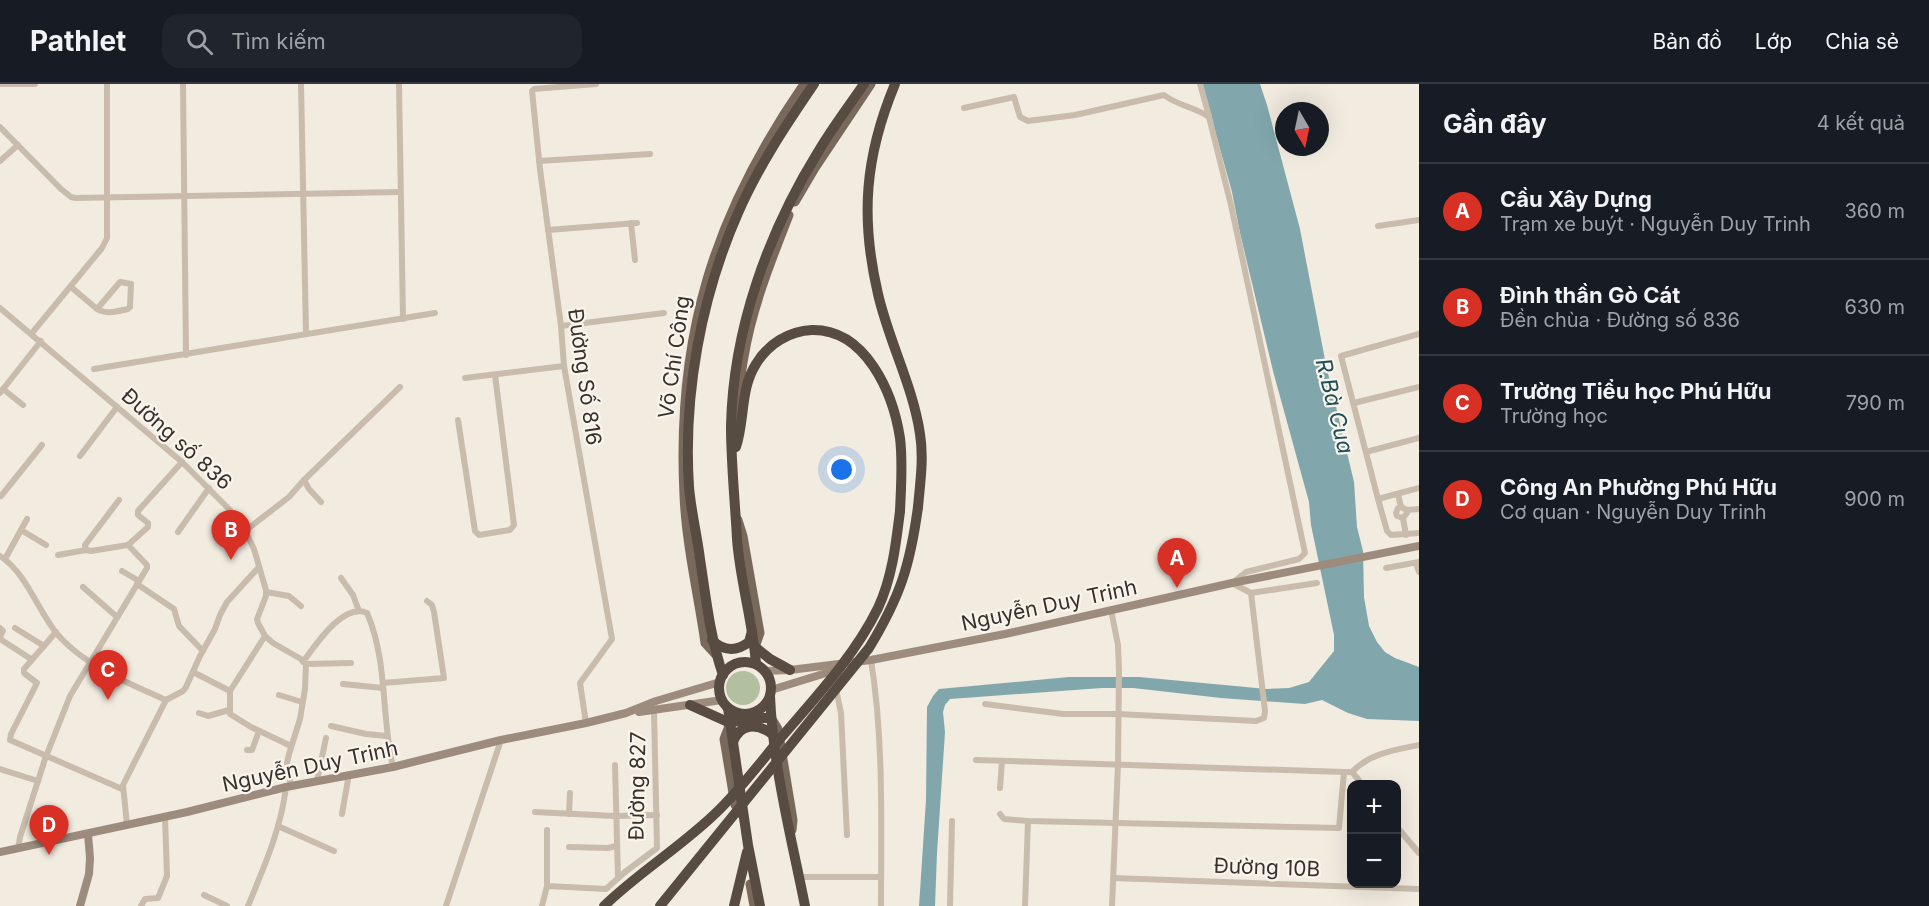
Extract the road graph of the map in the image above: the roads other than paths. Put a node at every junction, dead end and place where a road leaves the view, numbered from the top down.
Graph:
1 (0, 84) edge
2 (35, 84) edge
3 (107, 84) edge
4 (183, 84) edge
5 (301, 84) edge
6 (399, 84) edge
7 (596, 84) edge
8 (804, 84) edge
9 (814, 84) edge
10 (864, 84) edge
11 (871, 84) edge
12 (896, 84) edge
13 (1200, 84) edge
14 (964, 108) dead end
15 (787, 116) junction
16 (1209, 117) junction
17 (0, 127) edge
18 (18, 145) junction
19 (650, 154) dead end
20 (0, 161) edge
21 (539, 161) junction
22 (400, 192) junction
23 (302, 194) junction
24 (185, 195) junction
25 (108, 198) junction
26 (1419, 220) edge
27 (1378, 226) dead end
28 (548, 230) junction
29 (635, 260) dead end
30 (71, 287) junction
31 (0, 308) edge
32 (97, 309) junction
33 (435, 313) dead end
34 (664, 313) dead end
35 (403, 319) junction
36 (561, 326) junction
37 (32, 333) junction
38 (306, 334) junction
39 (1419, 334) edge
40 (41, 341) junction
41 (186, 355) junction
42 (564, 366) junction
43 (94, 369) dead end
44 (495, 375) junction
45 (465, 378) dead end
46 (400, 387) dead end
47 (1419, 387) edge
48 (2, 391) edge
49 (1353, 403) junction
50 (23, 405) dead end
51 (117, 407) junction
52 (458, 420) dead end
53 (1419, 438) edge
54 (42, 445) dead end
55 (1366, 452) junction
56 (733, 453) junction
57 (80, 456) dead end
58 (182, 462) junction
59 (686, 463) junction
60 (304, 480) junction
61 (209, 488) junction
62 (1419, 488) edge
63 (1398, 494) junction
64 (0, 495) edge
65 (1378, 499) junction
66 (119, 501) dead end
67 (321, 502) dead end
68 (1404, 508) junction
69 (1419, 509) edge
70 (1396, 513) junction
71 (1383, 516) junction
72 (737, 518) junction
73 (1403, 518) junction
74 (27, 519) dead end
75 (21, 530) junction
76 (245, 531) junction
77 (178, 532) dead end
78 (1419, 532) edge
79 (1406, 535) junction
80 (128, 545) junction
81 (46, 546) dead end
82 (1419, 546) edge
83 (86, 550) junction
84 (58, 555) dead end
85 (3, 558) edge
86 (1418, 562) edge
87 (259, 567) junction
88 (1386, 568) dead end
89 (122, 571) dead end
90 (1419, 572) edge
91 (341, 578) dead end
92 (138, 583) junction
93 (1233, 583) junction
94 (1317, 583) dead end
95 (83, 587) dead end
96 (266, 592) junction
97 (1251, 593) junction
98 (427, 601) dead end
99 (301, 606) dead end
100 (1111, 610) junction
101 (359, 611) junction
102 (117, 617) junction
103 (0, 628) edge
104 (15, 628) dead end
105 (753, 631) junction
106 (56, 632) junction
107 (265, 636) junction
108 (0, 638) edge
109 (712, 639) junction
110 (44, 646) junction
111 (755, 647) junction
112 (202, 651) junction
113 (715, 654) junction
114 (31, 659) junction
115 (871, 660) junction
116 (90, 661) junction
117 (304, 663) junction
118 (351, 663) dead end
119 (760, 668) junction
120 (790, 670) junction
121 (834, 671) junction
122 (193, 672) junction
123 (721, 678) junction
124 (343, 684) dead end
125 (383, 685) junction
126 (230, 691) junction
127 (770, 693) junction
128 (279, 695) dead end
129 (166, 700) junction
130 (302, 702) junction
131 (725, 704) junction
132 (985, 704) dead end
133 (690, 705) junction
134 (229, 710) junction
135 (654, 710) junction
136 (200, 713) dead end
137 (626, 713) junction
138 (1118, 714) junction
139 (771, 718) junction
140 (586, 723) junction
141 (730, 723) junction
142 (331, 726) dead end
143 (259, 731) junction
144 (772, 734) junction
145 (387, 736) junction
146 (326, 738) dead end
147 (501, 740) junction
148 (733, 742) junction
149 (1419, 745) edge
150 (291, 746) junction
151 (247, 750) dead end
152 (46, 755) junction
153 (976, 760) dead end
154 (1002, 761) junction
155 (1118, 764) junction
156 (615, 765) dead end
157 (393, 767) junction
158 (0, 769) edge
159 (1344, 772) junction
160 (1352, 772) junction
161 (349, 774) junction
162 (1359, 780) edge
163 (38, 781) junction
164 (317, 781) junction
165 (289, 787) junction
166 (1000, 788) dead end
167 (122, 789) junction
168 (570, 793) dead end
169 (535, 813) dead end
170 (342, 814) dead end
171 (569, 814) junction
172 (1000, 814) dead end
173 (657, 815) junction
174 (165, 816) junction
175 (615, 816) junction
176 (745, 820) junction
177 (1028, 820) junction
178 (952, 821) dead end
179 (1116, 823) junction
180 (127, 825) junction
181 (278, 826) junction
182 (548, 830) dead end
183 (1401, 832) edge
184 (88, 834) junction
185 (847, 835) dead end
186 (790, 839) junction
187 (748, 845) junction
188 (616, 846) junction
189 (569, 847) dead end
190 (18, 849) junction
191 (334, 851) dead end
192 (1418, 851) edge
193 (0, 852) edge
194 (799, 877) junction
195 (881, 877) junction
196 (618, 878) junction
197 (1113, 879) junction
198 (547, 886) junction
199 (1419, 889) edge
200 (204, 895) dead end
201 (80, 906) edge
202 (141, 906) edge
203 (227, 906) edge
204 (248, 906) edge
205 (446, 906) edge
206 (542, 906) edge
207 (604, 906) edge
208 (660, 906) edge
209 (734, 906) edge
210 (754, 906) edge
211 (760, 906) edge
212 (805, 906) edge
213 (881, 906) edge
214 (950, 906) edge
215 (1025, 906) edge
216 (1112, 906) edge

1 - 2 street
3 - 25 street
4 - 24 street
5 - 23 street
6 - 22 street
7 - 21 street, Đường Số 816
8 - 15 main road, Võ Chí Công
9 - 15 highway, Võ Chí Công
10 - 56 highway
11 - 56 main road
12 - 208 highway, bridge
13 - 16 street
14 - 16 street
15 - 59 highway, Võ Chí Công
16 - 93 street
17 - 18 street
18 - 20 street
18 - 25 street
19 - 21 street
21 - 28 street, Đường Số 816
22 - 23 street
22 - 35 street
23 - 24 street
23 - 38 street
24 - 25 street
24 - 41 street
25 - 30 street
26 - 27 street
28 - 29 street
28 - 36 street, Đường Số 816
30 - 32 street
30 - 37 street
31 - 37 street, Đường số 836
32 - 32 street
33 - 35 street
34 - 36 street
35 - 38 street
36 - 42 street, Đường Số 816
37 - 40 street, Đường số 836
38 - 41 street
39 - 49 street
40 - 48 street
40 - 51 street, Đường số 836
41 - 43 street
42 - 44 street
42 - 140 street, Đường Số 816
44 - 45 street
44 - 52 street
46 - 60 street
47 - 49 street
48 - 50 street
49 - 55 street
51 - 57 street
51 - 58 street, Đường số 836
53 - 55 street
54 - 64 street
55 - 65 street
56 - 72 highway
56 - 207 highway, bridge
58 - 61 street, Đường số 836
58 - 80 street
59 - 109 highway, Võ Chí Công
59 - 113 main road, Võ Chí Công
60 - 67 street
60 - 76 street
61 - 76 street, Đường số 836
61 - 77 street
62 - 63 street
63 - 65 street
63 - 68 street
65 - 71 street
66 - 83 street
68 - 69 street
68 - 70 street
68 - 73 street
70 - 71 street
70 - 73 street
71 - 79 street
72 - 105 highway
72 - 111 main road
73 - 79 street
74 - 75 street
75 - 81 street
75 - 85 street
76 - 87 street, Đường số 836
78 - 79 street
80 - 83 street
80 - 92 street
82 - 93 main road, Nguyễn Duy Trinh
83 - 84 street
85 - 106 street
86 - 88 street
86 - 90 street
87 - 96 street, Đường số 836
87 - 112 street
89 - 92 street
91 - 101 street
92 - 102 street
92 - 112 street
93 - 97 street
93 - 100 main road, Nguyễn Duy Trinh
94 - 97 street
95 - 102 street
96 - 99 street
96 - 107 street
97 - 138 street
98 - 125 street
100 - 115 main road, Nguyễn Duy Trinh
100 - 138 street
101 - 117 street
101 - 125 street
102 - 116 street
103 - 108 street
104 - 110 street
105 - 109 highway
105 - 111 highway
106 - 110 street
106 - 116 street
107 - 117 street
107 - 126 street
108 - 114 street
109 - 113 highway, Võ Chí Công
110 - 114 street
111 - 113 highway
111 - 119 highway
111 - 120 highway
112 - 122 street
113 - 123 highway, Võ Chí Công
114 - 152 street
115 - 120 main road, Nguyễn Duy Trinh
115 - 121 main road, Nguyễn Duy Trinh
115 - 195 street
116 - 129 street
116 - 152 street
117 - 118 street
117 - 130 street
119 - 120 main road, Nguyễn Duy Trinh
119 - 123 highway
119 - 127 highway
121 - 127 main road, Nguyễn Duy Trinh
121 - 185 street
122 - 126 street
122 - 129 street
123 - 131 highway
123 - 137 main road, Nguyễn Duy Trinh
124 - 125 street
125 - 145 street
126 - 134 street
127 - 131 highway
127 - 139 highway
128 - 130 street
129 - 167 street
130 - 150 street
131 - 133 main road, Nguyễn Duy Trinh
131 - 141 highway
132 - 138 street
133 - 135 main road, Nguyễn Duy Trinh
133 - 141 highway
134 - 136 street
134 - 143 street
135 - 137 main road, Nguyễn Duy Trinh
135 - 173 street, Đường 827
137 - 140 main road, Nguyễn Duy Trinh
138 - 155 street
139 - 141 highway
139 - 144 highway
139 - 186 main road
140 - 147 main road, Nguyễn Duy Trinh
141 - 148 highway
141 - 176 main road
142 - 145 street
143 - 150 street
143 - 151 street
144 - 148 highway
144 - 186 highway
145 - 157 street
146 - 164 street
147 - 157 main road, Nguyễn Duy Trinh
147 - 205 street
148 - 176 highway
149 - 160 street
150 - 165 street
152 - 163 street
152 - 167 street
153 - 154 street
154 - 155 street
154 - 166 street
155 - 159 street
155 - 179 street
156 - 175 street
157 - 161 main road, Nguyễn Duy Trinh
158 - 163 street
159 - 160 street
159 - 179 street
160 - 162 street
161 - 164 main road, Nguyễn Duy Trinh
161 - 170 street
163 - 190 street
164 - 165 main road, Nguyễn Duy Trinh
165 - 174 main road, Nguyễn Duy Trinh
165 - 181 street
167 - 180 street
168 - 171 street
169 - 171 street
171 - 175 street
172 - 177 street
173 - 175 street
173 - 196 street, Đường 827
174 - 180 main road, Nguyễn Duy Trinh
174 - 202 street
175 - 188 street
176 - 187 highway
177 - 179 street
177 - 215 street
178 - 214 street
179 - 197 street
180 - 184 main road, Nguyễn Duy Trinh
181 - 191 street
181 - 204 street
182 - 198 street
183 - 192 street
184 - 190 main road, Nguyễn Duy Trinh
184 - 201 main road
186 - 194 highway
187 - 209 highway
187 - 210 main road
187 - 211 highway
188 - 189 street
188 - 196 street
190 - 193 main road, Nguyễn Duy Trinh
194 - 195 street
194 - 212 highway
195 - 213 street
196 - 198 street, Đường 827
197 - 199 street, Đường 10B
197 - 216 street
198 - 206 street
200 - 203 street

